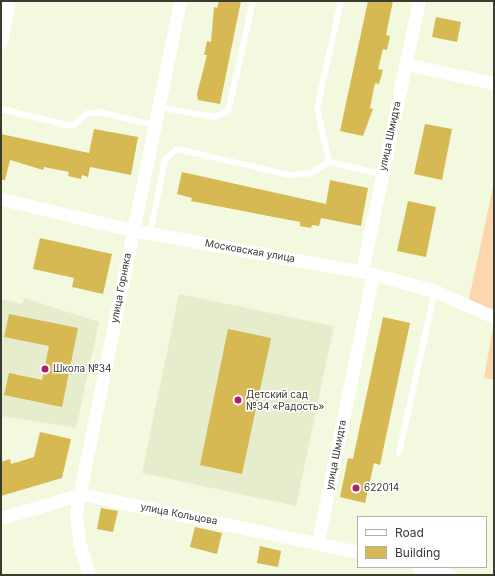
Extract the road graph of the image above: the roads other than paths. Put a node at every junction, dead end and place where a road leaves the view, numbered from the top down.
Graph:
1 (9, 1) edge
2 (180, 1) edge
3 (253, 1) edge
4 (341, 1) edge
5 (419, 1) edge
6 (1, 42) edge
7 (405, 64) junction
8 (494, 83) edge
9 (158, 107) junction
10 (1, 109) edge
11 (154, 125) junction
12 (329, 162) junction
13 (382, 174) junction
14 (1, 199) edge
15 (132, 230) junction
16 (150, 233) junction
17 (367, 273) junction
18 (435, 290) junction
19 (494, 317) edge
20 (399, 453) dead end
21 (81, 494) junction
22 (1, 518) edge
23 (318, 542) junction
24 (357, 552) edge
25 (422, 568) edge
26 (89, 575) edge
27 (450, 575) edge

1 - 6 street
2 - 9 street, улица Горняка
3 - 9 lane
4 - 12 lane
5 - 7 street, улица Шмидта
7 - 8 street
7 - 13 street, улица Шмидта
9 - 11 street, улица Горняка
10 - 11 lane
11 - 15 street, улица Горняка
12 - 13 lane
12 - 16 lane
13 - 17 street, улица Шмидта
14 - 15 street, Московская улица
15 - 16 street, Московская улица
15 - 21 street, улица Горняка
16 - 17 street, Московская улица
17 - 18 street, Московская улица
17 - 23 street, улица Шмидта
18 - 19 street, Московская улица
18 - 20 lane
21 - 22 street, улица Кольцова
21 - 23 street, улица Кольцова
21 - 26 street, улица Горняка
23 - 24 street, улица Кольцова
25 - 27 street

